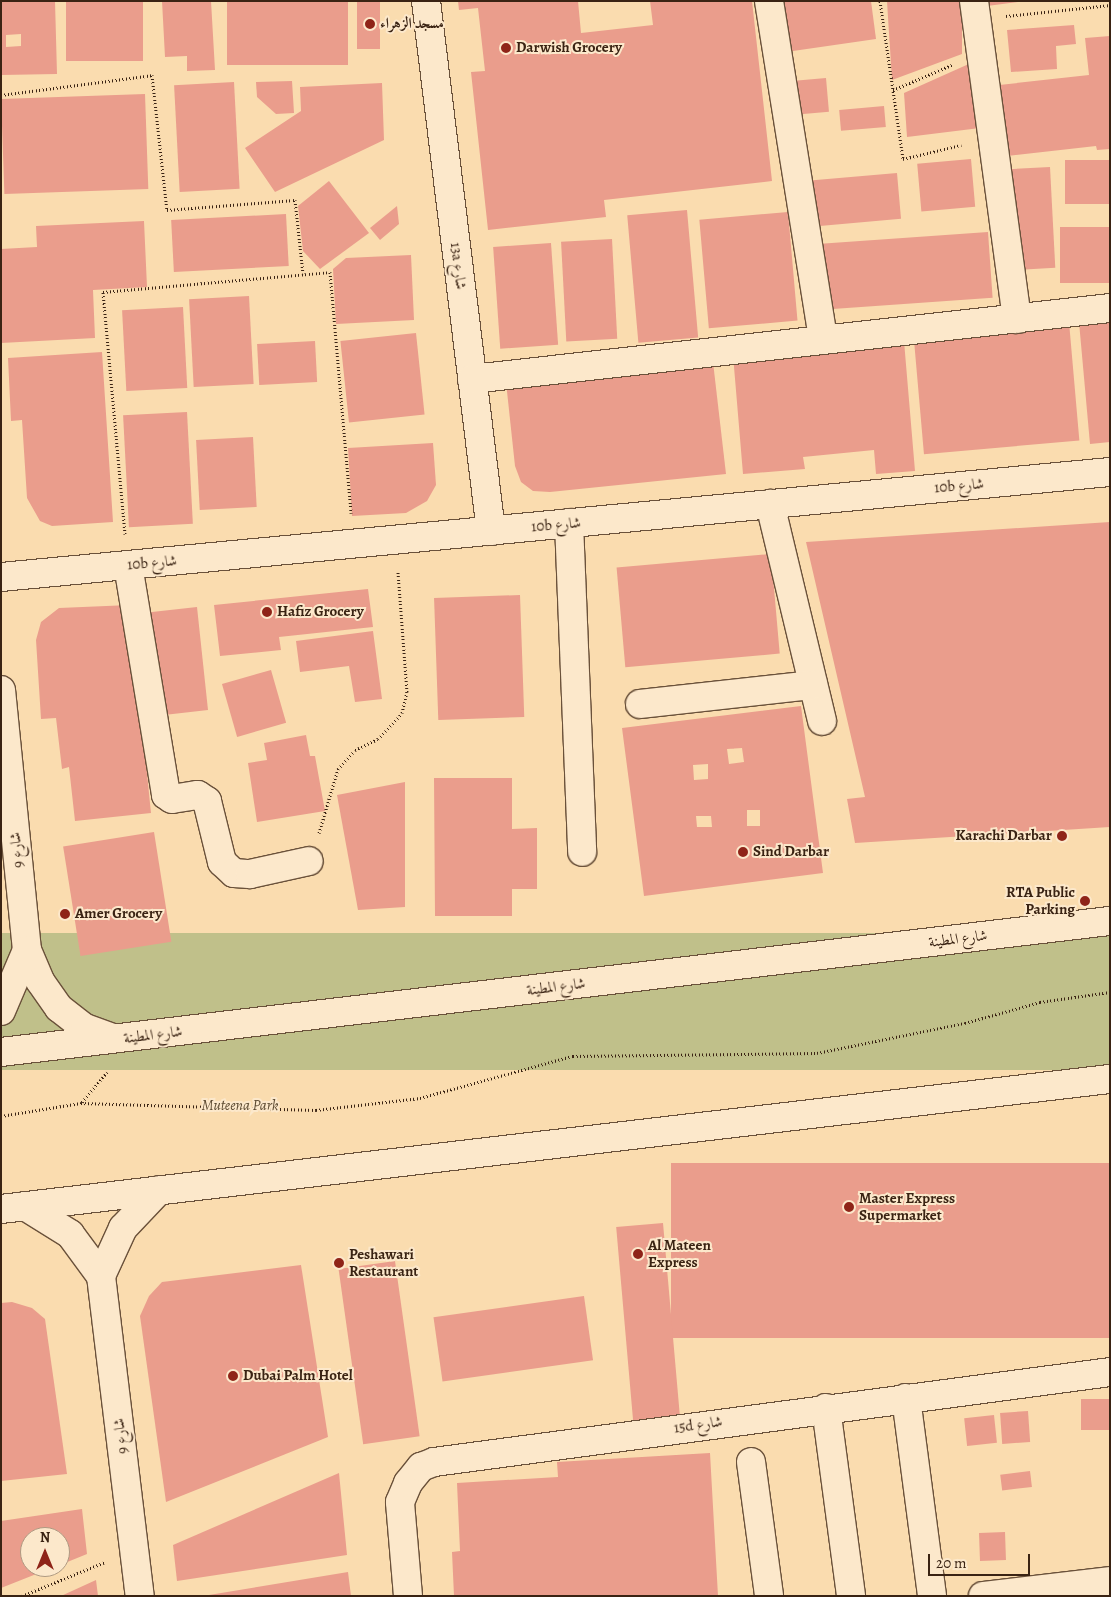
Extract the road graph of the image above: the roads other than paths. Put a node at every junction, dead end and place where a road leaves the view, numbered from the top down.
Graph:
1 (426, 1) edge
2 (769, 1) edge
3 (975, 10) edge
4 (1110, 308) edge
5 (1017, 318) junction
6 (823, 340) junction
7 (472, 379) junction
8 (1110, 472) edge
9 (770, 504) junction
10 (569, 524) junction
11 (491, 531) junction
12 (128, 565) junction
13 (1, 577) edge
14 (813, 685) junction
15 (1, 690) edge
16 (640, 704) dead end
17 (822, 721) dead end
18 (582, 852) dead end
19 (309, 862) road end
20 (1110, 920) edge
21 (27, 950) junction
22 (1, 1011) edge
23 (116, 1039) junction
24 (1, 1052) edge
25 (1110, 1078) edge
26 (160, 1190) junction
27 (13, 1207) edge
28 (101, 1276) junction
29 (1110, 1372) edge
30 (906, 1398) junction
31 (826, 1408) junction
32 (752, 1462) dead end
33 (1095, 1587) edge
34 (140, 1596) edge
35 (408, 1596) edge
36 (769, 1596) edge
37 (851, 1596) edge
38 (932, 1596) edge
39 (983, 1596) edge

1 - 7 street, 13a شارع
2 - 6 street
3 - 5 street
4 - 5 street
5 - 6 street
6 - 7 street
7 - 11 street, 13a شارع
8 - 9 street, 10b شارع
9 - 10 street, 10b شارع
9 - 14 street
10 - 11 street, 10b شارع
10 - 18 street
11 - 12 street, 10b شارع
12 - 13 street, 10b شارع
12 - 19 street
14 - 16 street
14 - 17 street
15 - 21 street, شارع 9
20 - 23 street, شارع المطينة
21 - 22 street, شارع 9
21 - 23 street, شارع 9
23 - 24 street, شارع المطينة
25 - 26 street
26 - 27 street
26 - 28 street
27 - 28 street, شارع 9
28 - 34 street, شارع 9
29 - 30 street, 15d شارع
30 - 31 street, 15d شارع
30 - 38 street
31 - 35 street, 15d شارع
31 - 37 street
32 - 36 street
33 - 39 street

